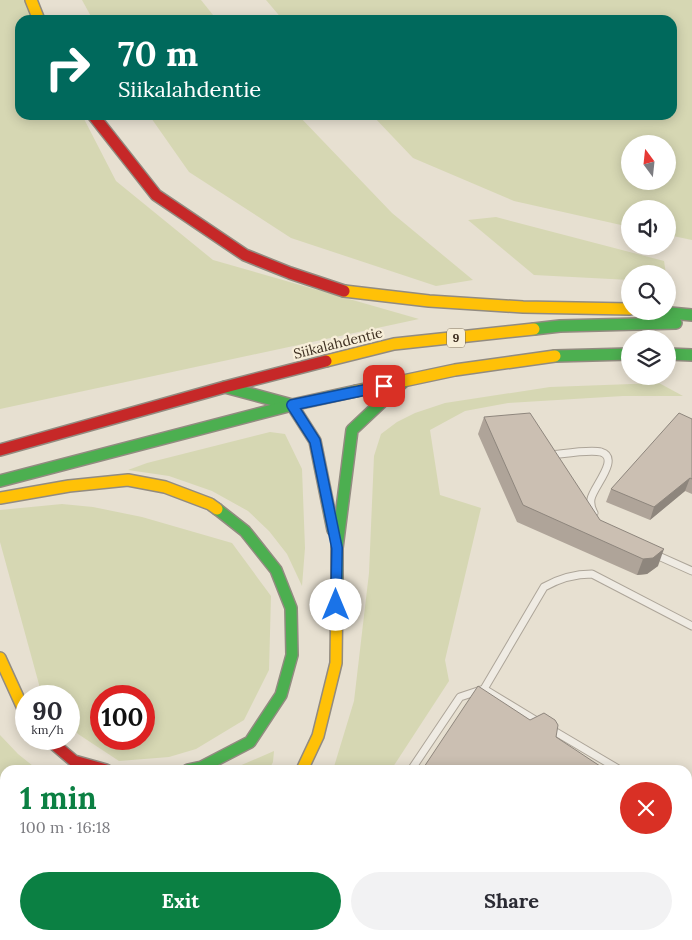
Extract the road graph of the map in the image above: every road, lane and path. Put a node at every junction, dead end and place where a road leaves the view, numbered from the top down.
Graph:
1 (31, 0) edge
2 (38, 15) edge
3 (98, 120) edge
4 (621, 310) edge
5 (676, 314) edge
6 (692, 315) edge
7 (692, 323) edge
8 (621, 354) edge
9 (676, 354) edge
10 (692, 355) edge
11 (403, 382) junction
12 (225, 387) junction
13 (292, 405) junction
14 (0, 450) edge
15 (541, 456) edge
16 (0, 481) edge
17 (0, 498) edge
18 (599, 522) edge
19 (337, 548) junction
20 (648, 551) edge
21 (656, 555) junction
22 (648, 561) edge
23 (692, 572) edge
24 (692, 626) edge
25 (0, 658) edge
26 (484, 689) junction
27 (15, 691) edge
28 (61, 750) edge
29 (88, 765) edge
30 (206, 765) edge
31 (304, 765) edge
32 (414, 765) edge
33 (612, 765) edge

1 - 2 main road
3 - 4 main road
5 - 6 main road
7 - 12 main road, Siikalahdentie / 9
8 - 11 main road
9 - 10 main road
11 - 13 main road
11 - 19 main road
12 - 13 main road
12 - 14 main road, Siikalahdentie / 9
13 - 16 main road
13 - 19 main road
15 - 18 lane
17 - 30 main road
19 - 31 main road
20 - 21 lane
21 - 22 lane
21 - 23 lane
24 - 26 lane
25 - 27 main road
26 - 32 lane
26 - 33 lane
28 - 29 main road

